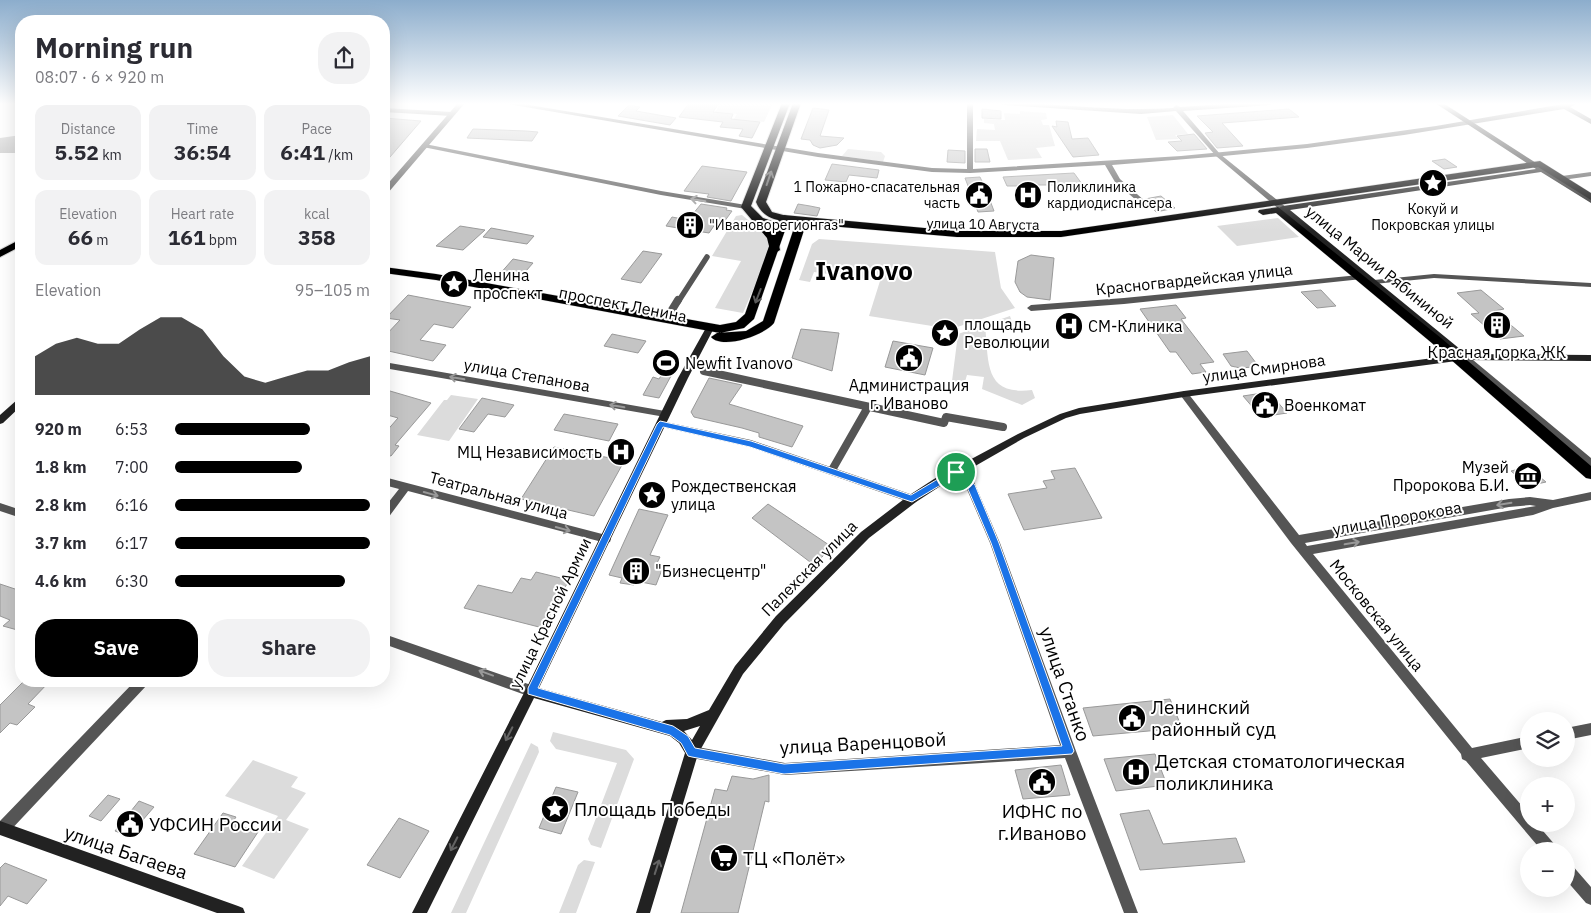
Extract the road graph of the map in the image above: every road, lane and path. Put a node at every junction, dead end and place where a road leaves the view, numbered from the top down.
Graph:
1 (425, 146) joint
2 (760, 146) edge
3 (780, 146) edge
4 (970, 146) edge
5 (1210, 146) edge
6 (1308, 146) edge
7 (1507, 146) edge
8 (768, 147) junction
9 (779, 149) junction
10 (1218, 155) junction
11 (1108, 163) junction
12 (1541, 167) junction
13 (970, 171) junction
14 (1591, 174) edge
15 (1562, 178) junction
16 (390, 185) edge
17 (1591, 197) edge
18 (1591, 201) edge
19 (1143, 204) dead end
20 (1279, 207) junction
21 (749, 211) junction
22 (783, 222) junction
23 (801, 224) junction
24 (820, 230) junction
25 (796, 240) junction
26 (15, 245) edge
27 (775, 250) junction
28 (0, 253) edge
29 (707, 257) dead end
30 (390, 271) edge
31 (1359, 277) junction
32 (390, 279) edge
33 (1374, 282) junction
34 (1591, 285) edge
35 (1031, 308) dead end
36 (670, 313) dead end
37 (708, 332) junction
38 (1460, 358) junction
39 (1591, 358) edge
40 (390, 366) edge
41 (704, 371) dead end
42 (1184, 394) junction
43 (868, 406) junction
44 (15, 407) edge
45 (663, 419) junction
46 (0, 421) edge
47 (1003, 427) dead end
48 (1591, 464) edge
49 (832, 470) junction
50 (956, 472) junction
51 (1591, 474) edge
52 (390, 483) edge
53 (406, 487) junction
54 (1591, 496) edge
55 (912, 499) junction
56 (1553, 504) junction
57 (0, 507) edge
58 (390, 507) edge
59 (15, 512) edge
60 (606, 539) junction
61 (1294, 540) junction
62 (1304, 551) junction
63 (390, 641) edge
64 (137, 687) edge
65 (531, 691) junction
66 (712, 715) junction
67 (660, 726) junction
68 (1591, 730) edge
69 (1575, 733) edge
70 (1520, 744) edge
71 (1069, 751) junction
72 (692, 752) junction
73 (1467, 755) junction
74 (1, 830) edge
75 (1543, 842) edge
76 (1575, 879) edge
77 (1591, 898) edge
78 (238, 913) edge
79 (419, 913) edge
80 (642, 913) edge
81 (1131, 913) edge

1 - 16 street
21 -> 1 street, улица 10 Августа
2 - 8 street
3 - 9 main road
4 - 13 street
5 - 10 street, улица Марии Рябининой
6 - 10 street
7 - 12 main road
8 - 9 street
8 - 21 main road
9 - 13 street
22 -> 9 main road, улица 10 Августа
10 - 11 street
10 - 20 street, улица Марии Рябининой
11 - 13 street
11 - 19 street
12 - 15 highway
12 - 18 main road
12 - 20 highway, улица 10 Августа
14 - 15 street
15 - 17 highway
20 - 23 highway, улица 10 Августа
20 - 24 highway, улица 10 Августа
20 - 31 highway, улица Марии Рябининой
20 - 33 main road, улица Марии Рябининой
21 - 22 main road, улица 10 Августа
21 - 27 main road
22 - 23 highway, улица 10 Августа
22 - 27 highway, проспект Ленина
23 - 24 highway, улица 10 Августа
23 - 25 highway, проспект Ленина
24 - 25 highway
25 - 37 highway, проспект Ленина
26 - 28 main road
27 -> 37 highway, проспект Ленина
29 - 36 street
30 - 37 highway, проспект Ленина
31 - 35 street, Красногвардейская улица
31 - 38 highway, улица Марии Рябининой
32 - 37 highway, проспект Ленина
33 - 34 street
33 - 38 main road, улица Марии Рябининой
37 - 45 main road, улица Красной Армии
38 - 39 main road, улица Смирнова
38 - 42 main road, улица Смирнова
38 - 48 street
38 - 51 highway
45 -> 40 street, улица Степанова
41 - 43 street
42 - 50 main road, улица Смирнова
42 - 61 street, Московская улица
43 - 47 street
43 - 49 street
44 - 46 main road
45 - 49 street, улица Степанова
45 - 60 main road, улица Красной Армии
49 - 55 street, улица Степанова
50 - 55 main road, Палехская улица
50 - 71 street, улица Станко
52 - 53 street, Театральная улица
53 - 58 street
53 -> 60 street, Театральная улица
54 - 56 street, улица Пророкова
55 - 66 main road, Палехская улица
56 -> 61 street, улица Пророкова
62 -> 56 street, улица Пророкова
57 - 59 street
60 - 65 main road, улица Красной Армии
61 - 62 street, Московская улица
62 - 73 street, Московская улица
65 -> 63 street
64 - 74 street
65 - 67 main road
65 -> 79 main road, улица Красной Армии
66 - 67 main road
66 - 72 main road, Палехская улица
67 - 72 main road
68 - 69 street
70 - 73 street
71 - 72 street, улица Варенцовой
71 - 81 street, улица Станко
80 -> 72 main road, Палехская улица
73 - 75 street, Московская улица
74 - 78 main road, улица Багаева
76 - 77 street

